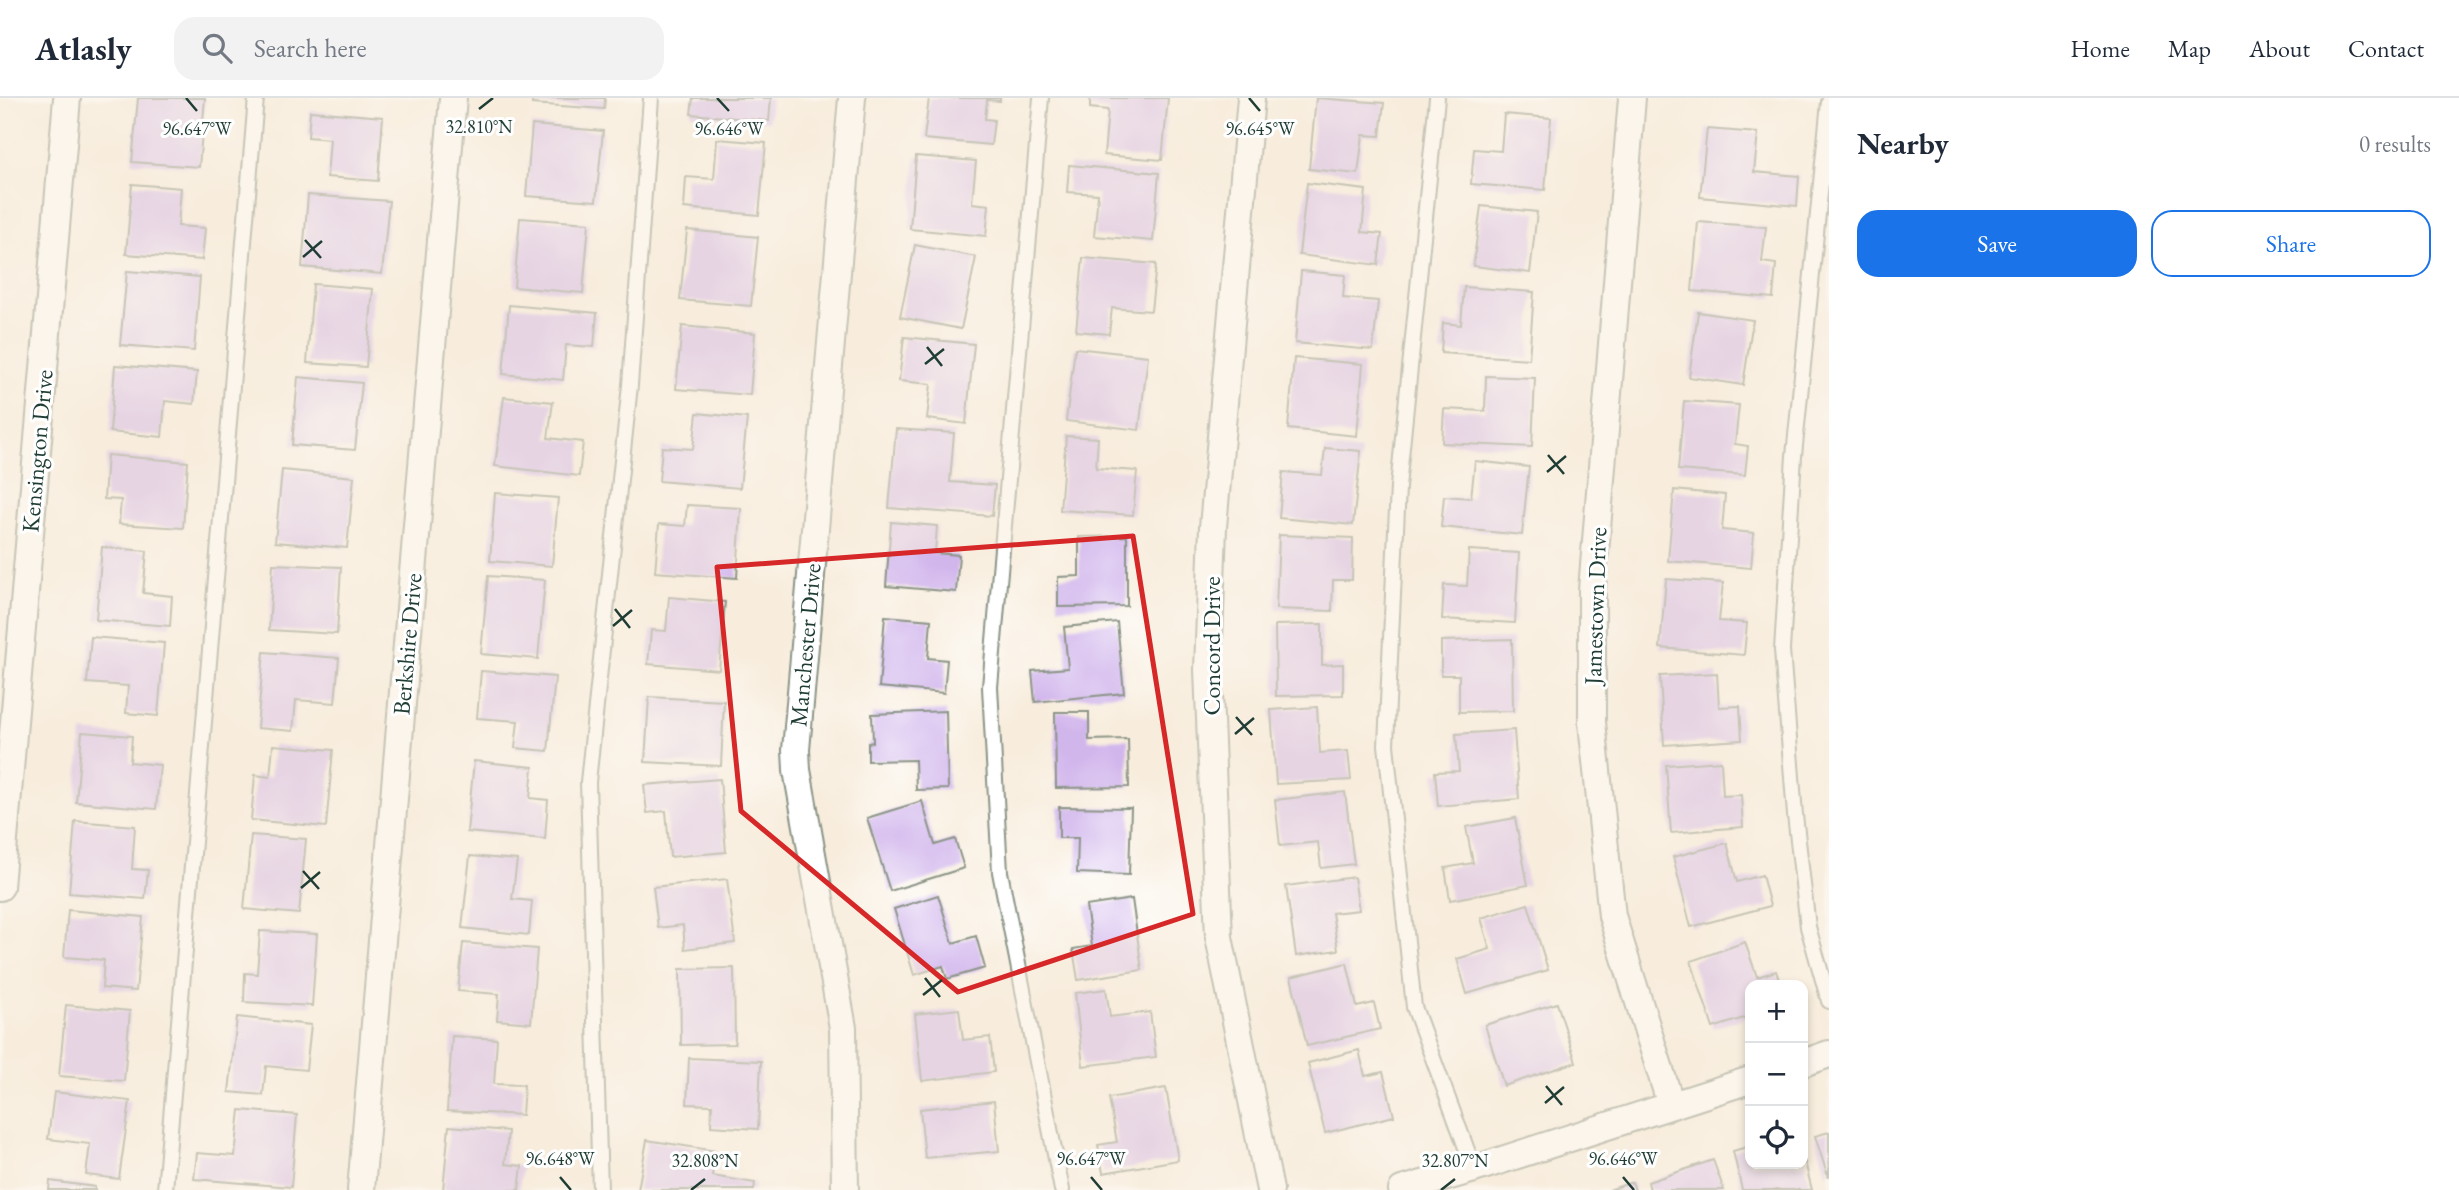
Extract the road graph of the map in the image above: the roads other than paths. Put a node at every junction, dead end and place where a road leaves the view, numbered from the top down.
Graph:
1 (67, 98) edge
2 (256, 98) edge
3 (453, 98) edge
4 (652, 98) edge
5 (852, 98) edge
6 (1041, 98) edge
7 (1251, 98) edge
8 (1437, 98) edge
9 (1632, 98) edge
10 (1829, 102) edge
11 (4, 796) edge
12 (0, 887) edge
13 (1829, 1001) edge
14 (1829, 1054) edge
15 (1808, 1061) edge
16 (1745, 1082) edge
17 (1671, 1105) junction
18 (1474, 1169) junction
19 (165, 1190) edge
20 (361, 1190) edge
21 (600, 1190) edge
22 (845, 1190) edge
23 (1062, 1190) edge
24 (1270, 1190) edge
25 (1402, 1190) edge

1 - 11 street, Kensington Drive
2 - 19 lane
3 - 20 street, Berkshire Drive
4 - 21 lane
5 - 22 street, Manchester Drive
6 - 23 lane
7 - 24 street, Concord Drive
8 - 18 lane
9 - 17 street, Jamestown Drive
10 - 13 lane
11 - 12 street, Kensington Drive
14 - 15 street
16 - 17 street
17 - 18 street
18 - 25 street

